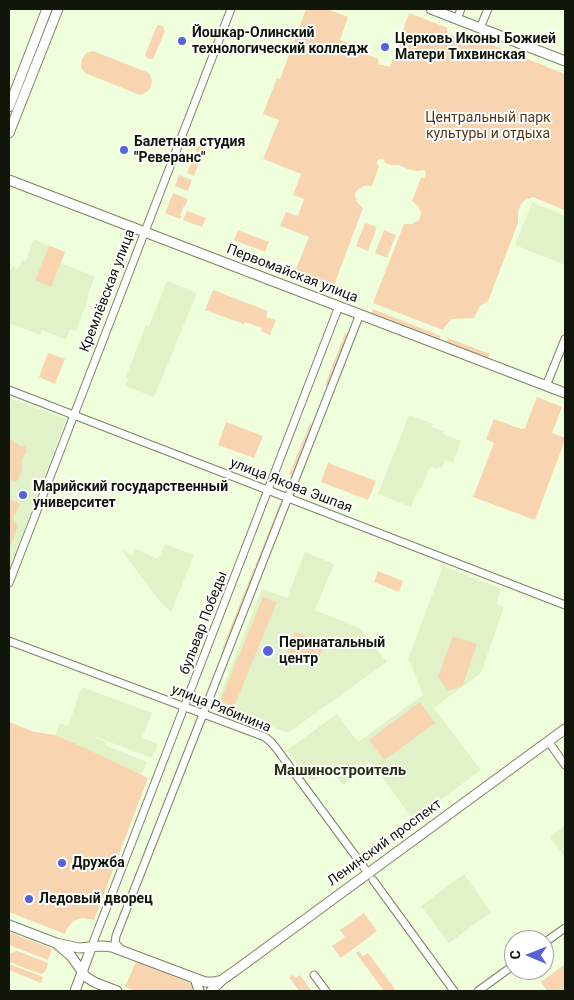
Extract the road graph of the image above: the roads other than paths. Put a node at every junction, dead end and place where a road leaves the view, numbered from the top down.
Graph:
1 (47, 9) edge
2 (58, 9) edge
3 (231, 9) edge
4 (431, 9) edge
5 (461, 9) edge
6 (488, 9) edge
7 (457, 19) junction
8 (480, 28) junction
9 (565, 60) edge
10 (9, 107) edge
11 (9, 133) edge
12 (9, 180) edge
13 (145, 232) junction
14 (339, 306) junction
15 (360, 314) junction
16 (565, 339) edge
17 (546, 386) junction
18 (9, 390) edge
19 (565, 393) edge
20 (74, 415) junction
21 (268, 490) junction
22 (288, 498) junction
23 (9, 583) edge
24 (565, 605) edge
25 (9, 641) edge
26 (184, 707) junction
27 (202, 714) junction
28 (565, 728) edge
29 (548, 741) junction
30 (565, 765) edge
31 (370, 877) junction
32 (9, 926) edge
33 (565, 928) edge
34 (554, 936) edge
35 (56, 943) junction
36 (91, 948) junction
37 (121, 949) junction
38 (82, 972) junction
39 (504, 972) edge
40 (314, 974) dead end
41 (195, 978) junction
42 (222, 980) junction
43 (100, 987) edge
44 (75, 990) edge
45 (117, 991) edge
46 (199, 991) edge
47 (211, 991) edge
48 (326, 991) edge
49 (454, 991) edge
50 (478, 991) edge

1 - 10 main road
2 - 11 main road
3 - 13 street, Кремлёвская улица
4 - 7 main road
5 - 7 street
6 - 8 street
7 - 8 main road
8 - 9 main road
12 - 13 main road, Первомайская улица
13 - 14 main road, Первомайская улица
13 - 20 street, Кремлёвская улица
14 - 15 main road, Первомайская улица
14 - 21 street, бульвар Победы
15 - 17 main road, Первомайская улица
15 - 22 street
16 - 17 street
17 - 19 main road, Первомайская улица
18 - 20 street, улица Якова Эшпая
20 - 21 street, улица Якова Эшпая
20 - 23 street, Кремлёвская улица
21 - 22 street, улица Якова Эшпая
21 - 26 street, бульвар Победы
22 - 24 street, улица Якова Эшпая
22 - 27 street
25 - 26 street, улица Рябинина
26 - 27 street, улица Рябинина
26 - 36 street, бульвар Победы
27 - 31 street, улица Рябинина
27 - 37 street
28 - 29 main road, Ленинский проспект
29 - 30 street
29 - 31 main road, Ленинский проспект
31 - 42 main road, Ленинский проспект
31 - 49 street, улица Рябинина
32 - 35 main road
33 - 34 street
35 - 36 main road
35 - 38 main road
36 - 37 main road
36 - 38 main road
37 - 41 main road
38 - 43 main road
38 - 44 main road
39 - 50 street
40 - 48 street
41 - 42 main road
41 - 46 main road
42 - 47 main road, Ленинский проспект
43 - 44 main road
43 - 45 main road

